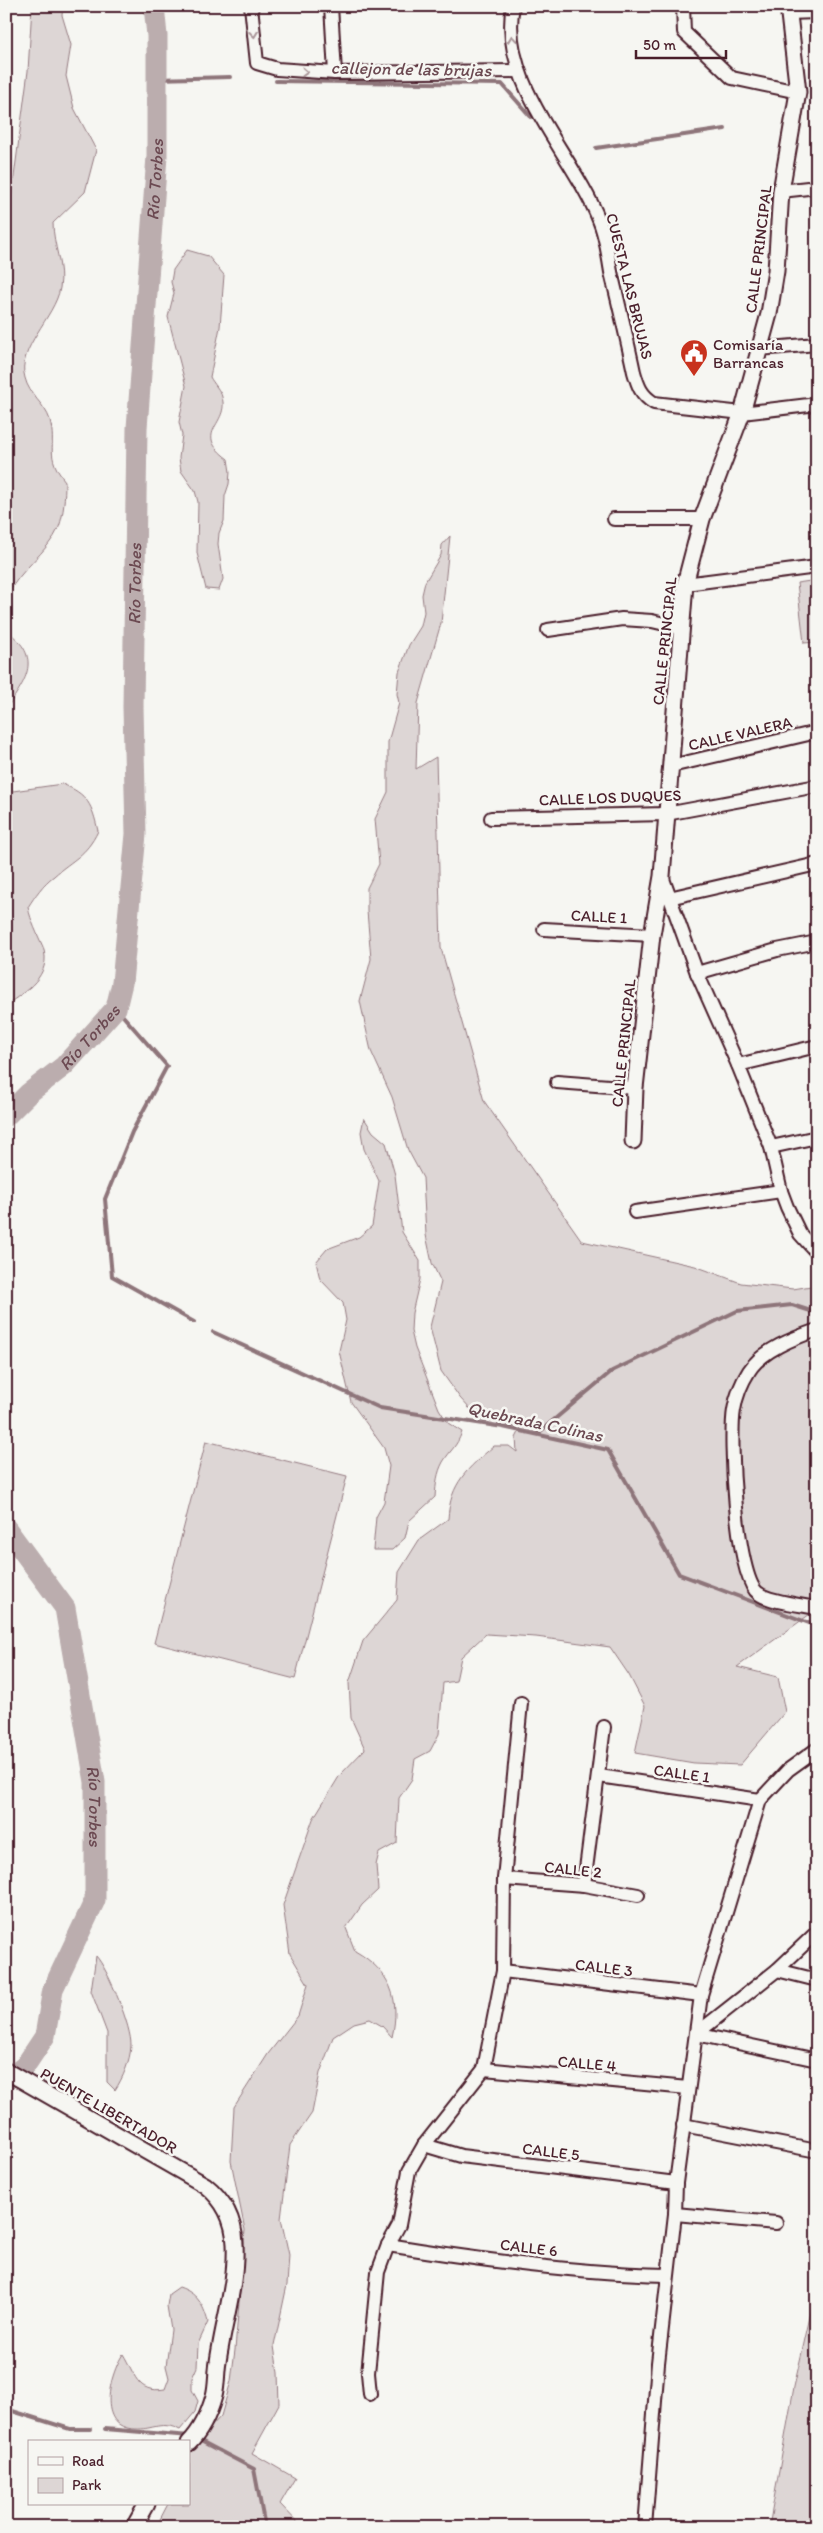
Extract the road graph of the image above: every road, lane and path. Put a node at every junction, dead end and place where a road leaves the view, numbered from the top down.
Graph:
1 (251, 6) edge
2 (331, 6) edge
3 (513, 6) edge
4 (683, 6) edge
5 (788, 10) edge
6 (817, 12) edge
7 (518, 71) junction
8 (335, 73) junction
9 (798, 92) junction
10 (817, 187) edge
11 (781, 192) junction
12 (817, 344) edge
13 (759, 349) junction
14 (817, 404) edge
15 (742, 414) junction
16 (614, 519) dead end
17 (702, 519) junction
18 (817, 567) edge
19 (685, 584) junction
20 (682, 628) junction
21 (548, 630) dead end
22 (817, 732) edge
23 (671, 766) junction
24 (817, 786) edge
25 (666, 814) junction
26 (491, 818) dead end
27 (817, 864) edge
28 (662, 876) junction
29 (669, 898) junction
30 (544, 929) dead end
31 (652, 935) junction
32 (817, 942) edge
33 (697, 973) junction
34 (817, 1046) edge
35 (738, 1065) junction
36 (557, 1082) dead end
37 (635, 1088) junction
38 (817, 1137) edge
39 (632, 1142) dead end
40 (771, 1147) junction
41 (781, 1191) junction
42 (634, 1212) dead end
43 (817, 1253) edge
44 (817, 1330) edge
45 (817, 1608) edge
46 (521, 1703) dead end
47 (604, 1727) dead end
48 (817, 1749) edge
49 (599, 1776) junction
50 (760, 1800) junction
51 (504, 1879) junction
52 (584, 1885) junction
53 (638, 1895) dead end
54 (817, 1932) edge
55 (777, 1970) junction
56 (503, 1971) junction
57 (817, 1980) edge
58 (701, 1995) junction
59 (696, 2034) junction
60 (817, 2060) edge
61 (484, 2069) junction
62 (6, 2071) edge
63 (688, 2088) junction
64 (683, 2125) junction
65 (424, 2146) junction
66 (812, 2150) dead end
67 (676, 2183) junction
68 (675, 2214) junction
69 (776, 2223) dead end
70 (388, 2244) junction
71 (667, 2275) junction
72 (370, 2394) dead end
73 (190, 2442) edge
74 (146, 2506) edge
75 (134, 2527) edge
76 (644, 2527) edge

1 -> 8 street
2 - 8 street
7 -> 3 street, CUESTA LAS BRUJAS
4 - 9 street
5 - 6 street
5 - 9 street, CALLE PRINCIPAL
7 - 8 street
7 - 15 street, CUESTA LAS BRUJAS
9 - 11 street, CALLE PRINCIPAL
10 - 11 street
11 - 13 street, CALLE PRINCIPAL
12 - 13 street
13 - 15 street, CALLE PRINCIPAL
14 - 15 street, CUESTA LAS BRUJAS
15 - 17 street, CALLE PRINCIPAL
16 - 17 street
17 - 19 street, CALLE PRINCIPAL
18 - 19 street
19 - 20 street, CALLE PRINCIPAL
20 - 21 street
20 - 23 street, CALLE PRINCIPAL
22 - 23 street, CALLE VALERA
23 - 25 street, CALLE PRINCIPAL
24 - 25 street, CALLE LOS DUQUES
25 - 26 street, CALLE LOS DUQUES
25 - 28 street, CALLE PRINCIPAL
27 - 29 street
28 - 29 street
28 - 31 street, CALLE PRINCIPAL
29 - 33 street
30 - 31 street, CALLE 1
31 - 37 street, CALLE PRINCIPAL
32 - 33 street
33 - 35 street
34 - 35 street
35 - 40 street
36 - 37 street
37 - 39 street, CALLE PRINCIPAL
38 - 40 street
40 - 41 street
41 - 42 street
41 - 43 street
44 - 45 street
46 - 51 street
47 - 49 street
48 - 50 street
49 - 50 street, CALLE 1
49 - 52 street
50 - 58 street
51 - 52 street, CALLE 2
51 - 56 street
52 - 53 street, CALLE 2
54 - 55 street
55 - 57 street
55 - 59 street
56 - 58 street, CALLE 3
56 - 61 street
58 - 59 street
59 - 60 street
59 - 63 street
61 - 63 street, CALLE 4
61 - 65 street
62 - 73 street, PUENTE LIBERTADOR
63 - 64 street
64 - 66 street
64 - 67 street
65 - 67 street, CALLE 5
65 - 70 street
67 - 68 street
68 - 69 street
68 - 71 street
70 - 71 street, CALLE 6
70 - 72 street
71 - 76 street
74 - 75 street

